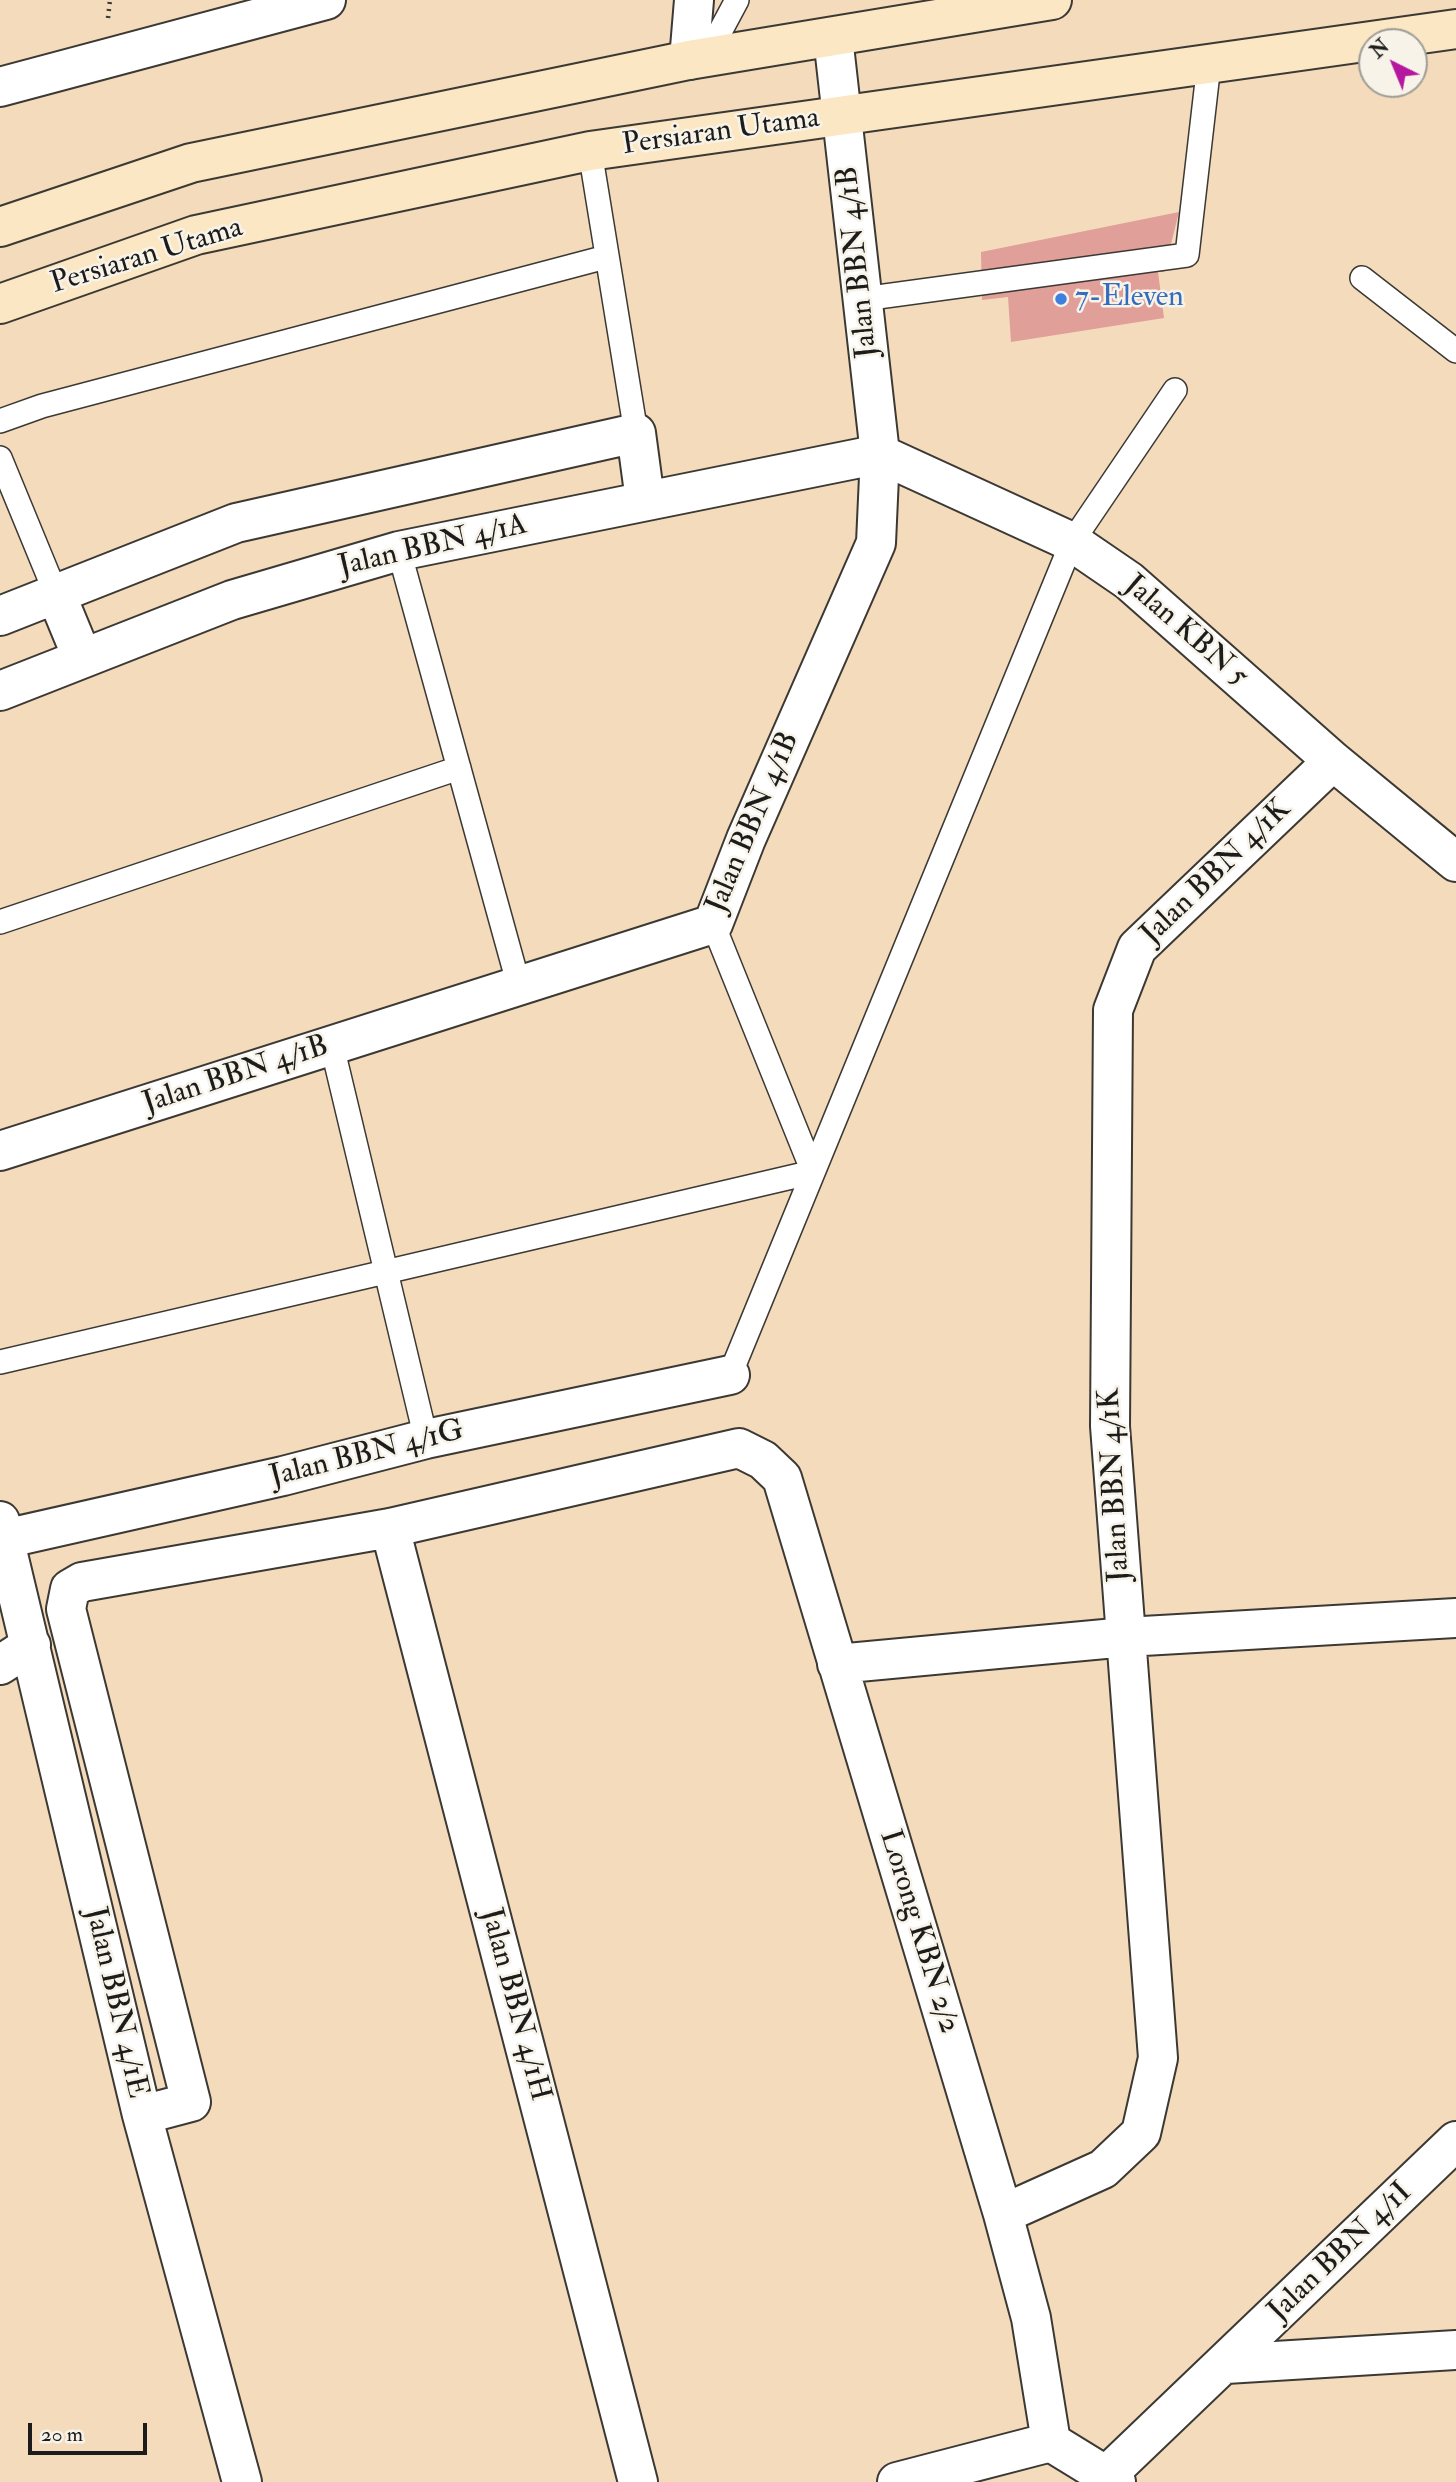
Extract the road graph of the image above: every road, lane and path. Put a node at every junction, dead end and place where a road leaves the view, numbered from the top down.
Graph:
1 (326, 0) edge
2 (694, 0) edge
3 (737, 0) edge
4 (1052, 0) edge
5 (272, 7) edge
6 (1456, 29) edge
7 (833, 37) junction
8 (697, 59) junction
9 (1209, 64) junction
10 (0, 87) edge
11 (842, 116) junction
12 (590, 151) junction
13 (0, 228) edge
14 (606, 257) junction
15 (1362, 278) dead end
16 (863, 299) junction
17 (0, 304) edge
18 (1456, 351) edge
19 (1175, 390) dead end
20 (0, 421) edge
21 (636, 433) junction
22 (880, 454) junction
23 (0, 458) edge
24 (645, 500) junction
25 (1072, 542) junction
26 (399, 551) junction
27 (56, 594) junction
28 (0, 616) edge
29 (82, 657) junction
30 (0, 691) edge
31 (1333, 761) junction
32 (459, 768) junction
33 (1456, 862) edge
34 (0, 922) edge
35 (713, 924) junction
36 (519, 986) junction
37 (332, 1046) junction
38 (0, 1151) edge
39 (813, 1172) junction
40 (387, 1272) junction
41 (0, 1362) edge
42 (730, 1375) joint
43 (426, 1439) junction
44 (390, 1528) junction
45 (2, 1530) edge
46 (1456, 1618) edge
47 (1126, 1637) junction
48 (16, 1655) edge
49 (837, 1664) junction
50 (142, 2115) junction
51 (1456, 2141) edge
52 (1003, 2214) junction
53 (1456, 2350) edge
54 (1226, 2364) junction
55 (1051, 2442) junction
56 (1111, 2479) edge
57 (242, 2482) edge
58 (638, 2482) edge
59 (897, 2482) edge

1 - 5 street
2 - 8 street
3 - 8 lane
4 - 7 main road
5 - 10 street
6 - 9 main road, Persiaran Utama
7 - 8 main road
7 - 11 street, Jalan BBN 4/1B
8 - 13 main road
9 - 11 main road, Persiaran Utama
9 - 16 lane
11 - 12 main road, Persiaran Utama
11 - 16 street, Jalan BBN 4/1B
12 - 14 lane
12 - 17 main road, Persiaran Utama
14 - 20 lane
14 - 21 lane
15 - 18 lane
16 - 22 street, Jalan BBN 4/1B
19 - 25 lane
21 - 24 street
21 - 27 street
22 - 24 street, Jalan BBN 4/1A
22 - 25 street, Jalan KBN 5
22 - 35 street, Jalan BBN 4/1B
23 - 27 lane
24 - 26 street, Jalan BBN 4/1A
25 - 31 street, Jalan KBN 5
25 - 39 lane
26 - 29 street, Jalan BBN 4/1A
26 - 32 lane
27 - 28 street
27 - 29 street
29 - 30 street, Jalan BBN 4/1A
31 - 33 street, Jalan KBN 5
31 - 47 street, Jalan BBN 4/1K
32 - 34 lane
32 - 36 lane
35 - 36 street, Jalan BBN 4/1B
35 - 39 lane
36 - 37 street, Jalan BBN 4/1B
37 - 38 street, Jalan BBN 4/1B
37 - 40 lane
39 - 40 lane
39 - 42 lane
40 - 41 lane
40 - 43 lane
42 - 43 street, Jalan BBN 4/1G
43 - 45 street, Jalan BBN 4/1G
44 - 49 street, Lorong KBN 2/2
44 - 50 street
44 - 58 street, Jalan BBN 4/1H
45 - 48 street, Jalan BBN 4/1E
46 - 47 street
47 - 49 street
47 - 52 street, Jalan BBN 4/1K
48 - 50 street, Jalan BBN 4/1E
49 - 52 street, Lorong KBN 2/2
50 - 57 street, Jalan BBN 4/1E
51 - 54 street, Jalan BBN 4/1I
52 - 55 street, Lorong KBN 2/2
53 - 54 street
54 - 56 street, Jalan BBN 4/1I
55 - 56 street
55 - 59 street

